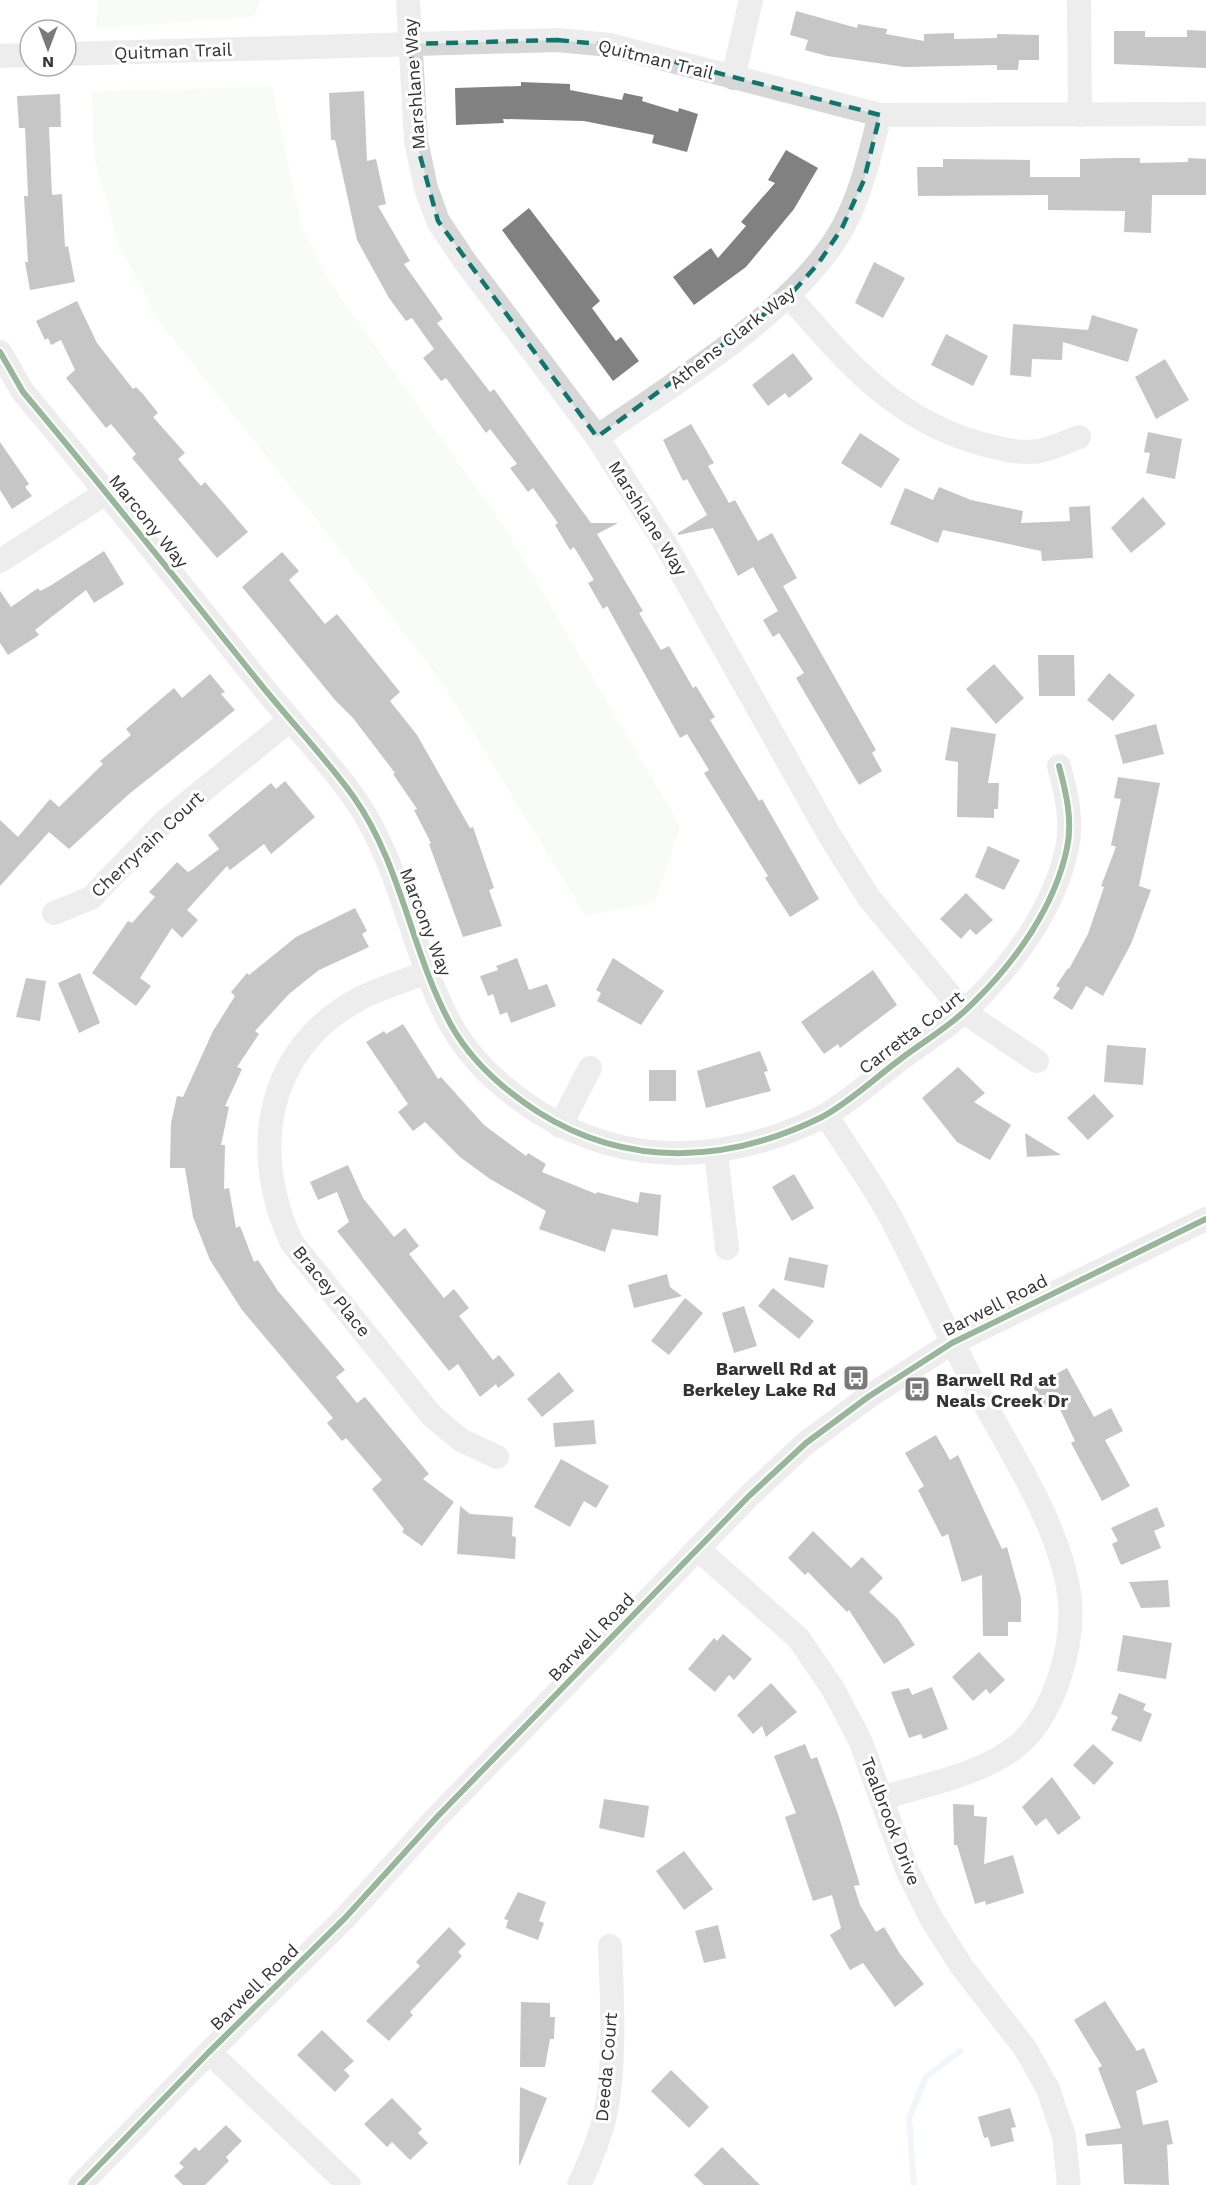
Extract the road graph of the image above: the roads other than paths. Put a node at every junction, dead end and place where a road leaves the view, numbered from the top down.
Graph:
1 (408, 0) edge
2 (751, 0) edge
3 (1079, 0) edge
4 (411, 44) junction
5 (78, 54) edge
6 (18, 55) edge
7 (0, 56) edge
8 (733, 78) junction
9 (1206, 114) edge
10 (880, 115) junction
11 (1080, 115) junction
12 (789, 296) junction
13 (0, 352) edge
14 (597, 437) junction
15 (1079, 437) dead end
16 (107, 492) junction
17 (0, 561) edge
18 (290, 720) junction
19 (1059, 766) dead end
20 (54, 913) dead end
21 (427, 972) junction
22 (964, 1012) junction
23 (1037, 1060) dead end
24 (590, 1068) dead end
25 (826, 1115) junction
26 (560, 1126) junction
27 (716, 1153) junction
28 (1206, 1219) edge
29 (727, 1248) dead end
30 (952, 1343) junction
31 (497, 1457) dead end
32 (698, 1549) junction
33 (882, 1798) junction
34 (610, 1946) dead end
35 (209, 2052) junction
36 (80, 2185) edge
37 (349, 2185) edge
38 (579, 2185) edge
39 (1069, 2185) edge

1 - 4 street, Marshlane Way
2 - 8 street
3 - 11 street
4 - 5 street, Quitman Trail
4 - 8 street, Quitman Trail
4 - 14 street, Marshlane Way
6 - 7 street
8 - 10 street, Quitman Trail
9 - 11 street, Quitman Trail
10 - 11 street, Quitman Trail
10 - 12 street, Athens Clark Way
12 - 14 street, Athens Clark Way
12 - 15 street
13 - 16 street, Marcony Way
14 - 22 street, Marshlane Way
16 - 17 street
16 - 18 street, Marcony Way
18 - 20 street, Cherryrain Court
18 - 21 street, Marcony Way
19 - 22 street, Carretta Court
21 - 26 street, Marcony Way
21 - 31 street, Bracey Place
22 - 23 street, Marshlane Way
22 - 25 street, Carretta Court
24 - 26 street
25 - 27 street, Marcony Way
25 - 30 street
26 - 27 street, Marcony Way
27 - 29 street
28 - 30 street, Barwell Road
30 - 32 street, Barwell Road
30 - 33 street
32 - 33 street, Tealbrook Drive
32 - 35 street, Barwell Road
33 - 39 street, Tealbrook Drive
34 - 38 street, Deeda Court
35 - 36 street, Barwell Road
35 - 37 street

